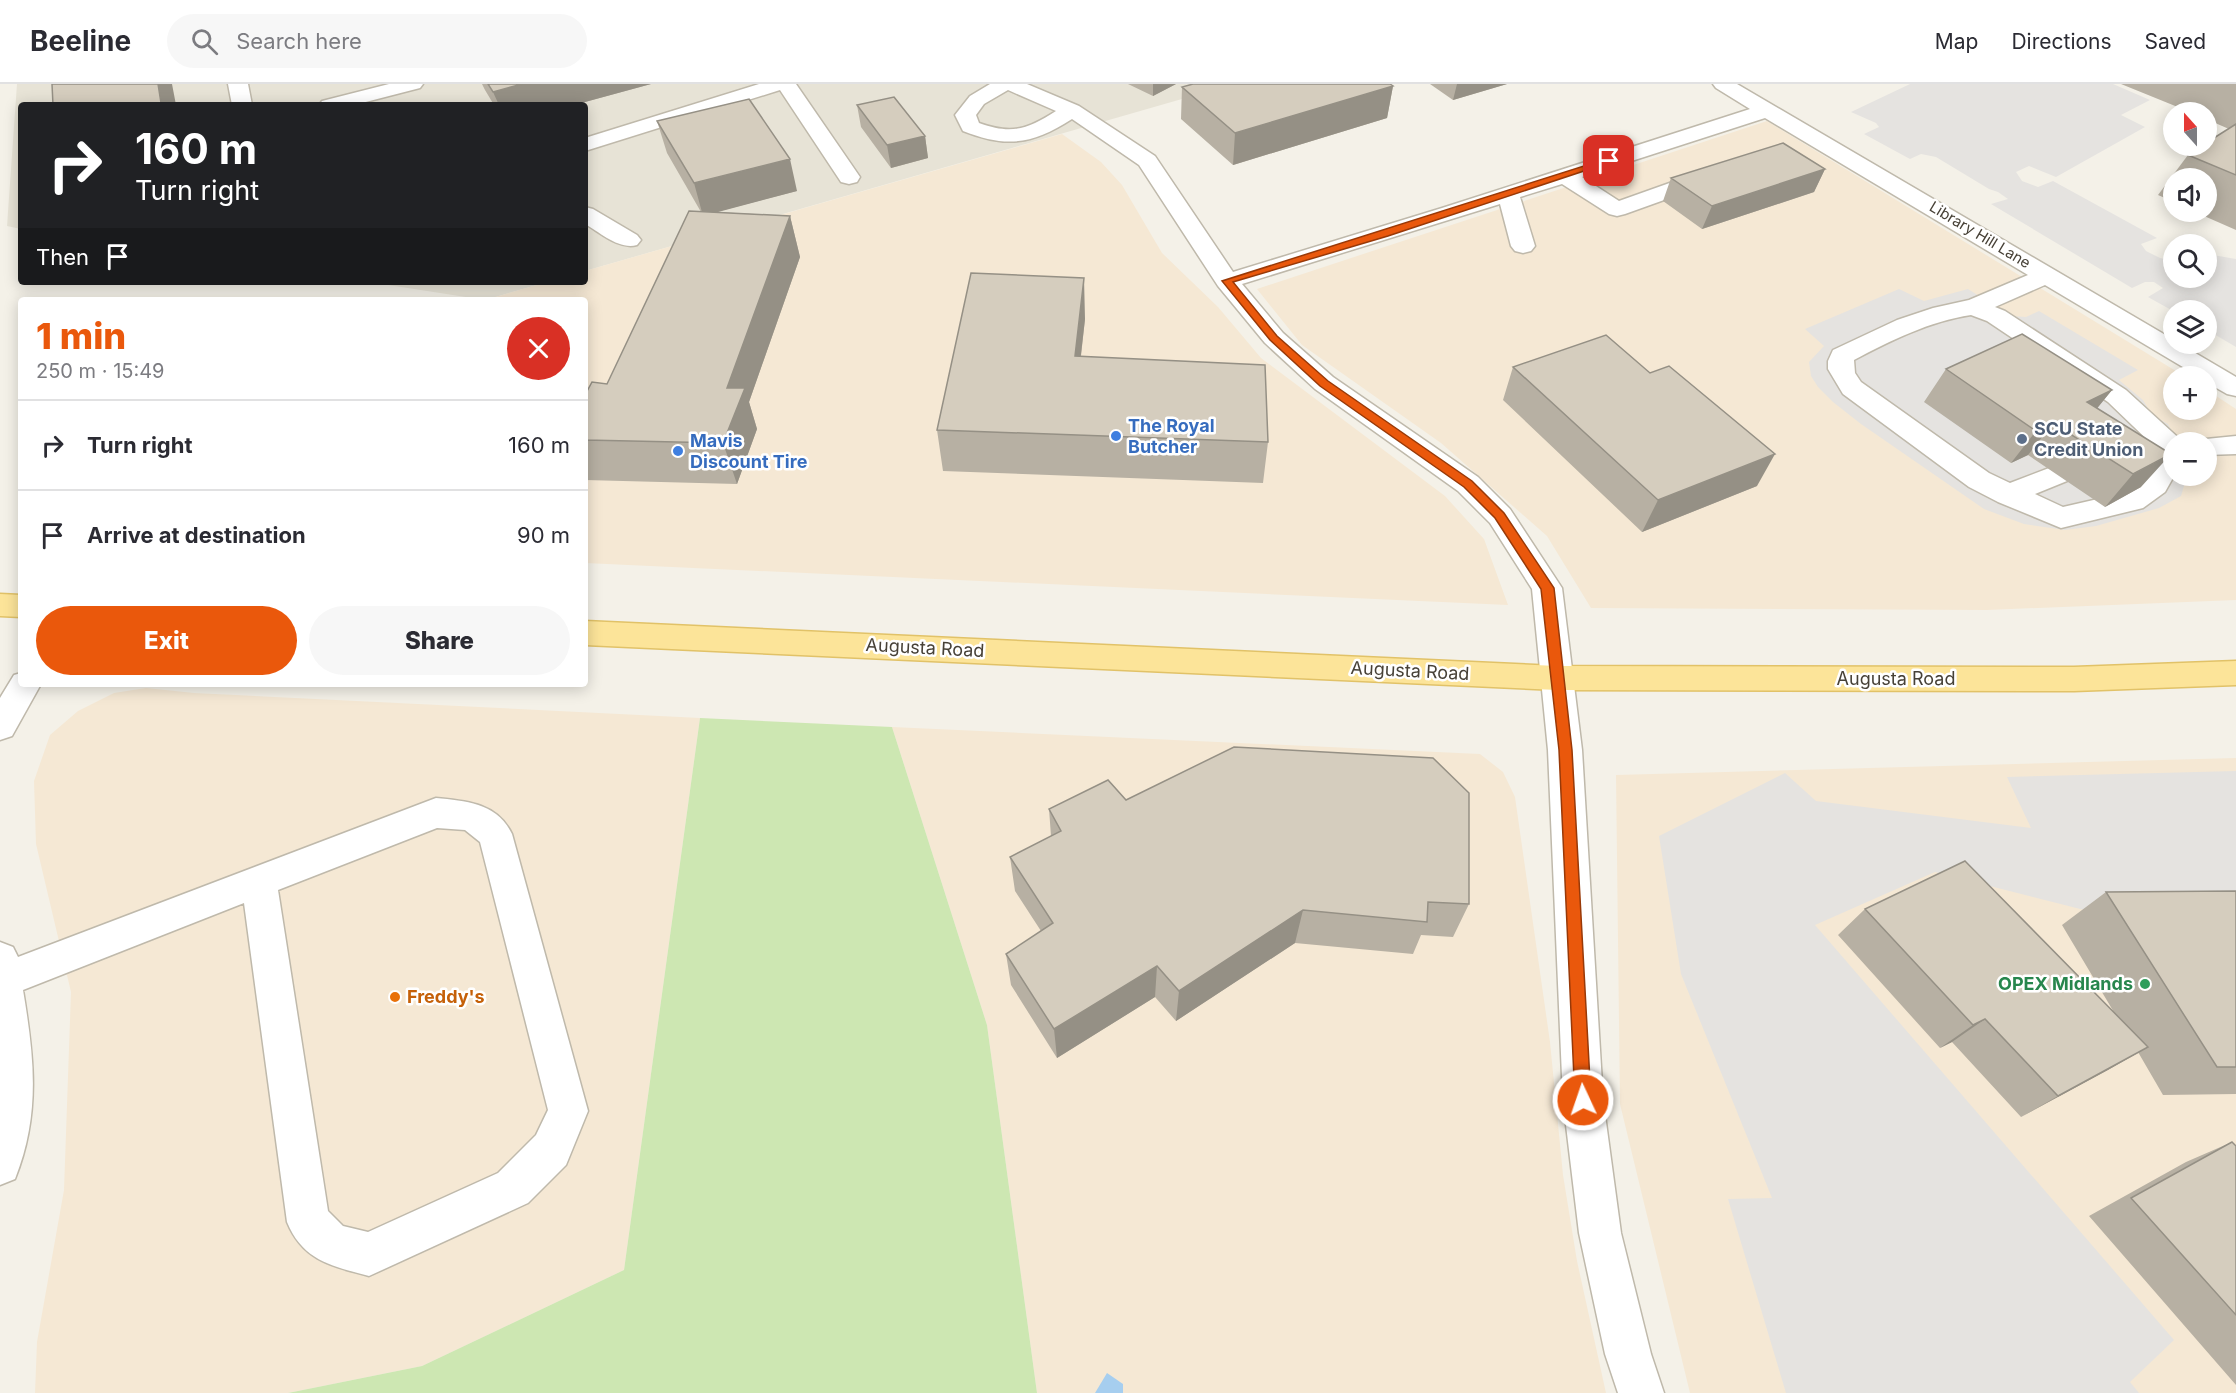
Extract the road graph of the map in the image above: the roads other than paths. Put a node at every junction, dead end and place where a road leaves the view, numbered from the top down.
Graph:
1 (238, 84) edge
2 (413, 84) edge
3 (780, 84) edge
4 (786, 84) edge
5 (1004, 84) edge
6 (1010, 84) edge
7 (1723, 84) edge
8 (241, 102) edge
9 (341, 102) edge
10 (1072, 110) junction
11 (1767, 110) junction
12 (1816, 139) junction
13 (588, 144) edge
14 (1794, 147) edge
15 (1728, 170) edge
16 (1564, 176) junction
17 (849, 177) dead end
18 (1508, 194) junction
19 (588, 216) edge
20 (629, 240) dead end
21 (1522, 246) dead end
22 (2047, 275) junction
23 (1227, 281) junction
24 (1974, 307) junction
25 (2236, 388) edge
26 (2163, 439) edge
27 (2236, 445) edge
28 (2217, 446) edge
29 (2163, 450) edge
30 (2135, 454) edge
31 (2046, 467) dead end
32 (2163, 469) edge
33 (2081, 490) dead end
34 (2008, 495) junction
35 (0, 605) edge
36 (18, 606) edge
37 (588, 633) edge
38 (2236, 673) edge
39 (1557, 678) junction
40 (23, 687) edge
41 (0, 727) edge
42 (259, 883) junction
43 (2, 970) edge
44 (0, 1164) edge
45 (1641, 1393) edge

1 - 8 street
2 - 9 street
3 - 13 street
4 - 17 street
5 - 10 street
6 - 10 street
7 - 11 street, Library Hill Lane
10 - 23 street
11 - 12 street, Library Hill Lane
11 - 16 street
12 - 14 street
12 - 22 street, Library Hill Lane
15 - 16 street
16 - 18 street
18 - 21 street
18 - 23 street
19 - 20 street
22 - 24 street
22 - 25 street, Library Hill Lane
23 - 39 street
24 - 26 street
24 - 34 street
27 - 28 street
29 - 30 street
31 - 34 street
32 - 34 street
33 - 34 street
35 - 36 main road
37 - 39 main road, Augusta Road
38 - 39 main road, Augusta Road
39 - 45 street
40 - 41 street
42 - 42 street
42 - 43 street
43 - 44 street

